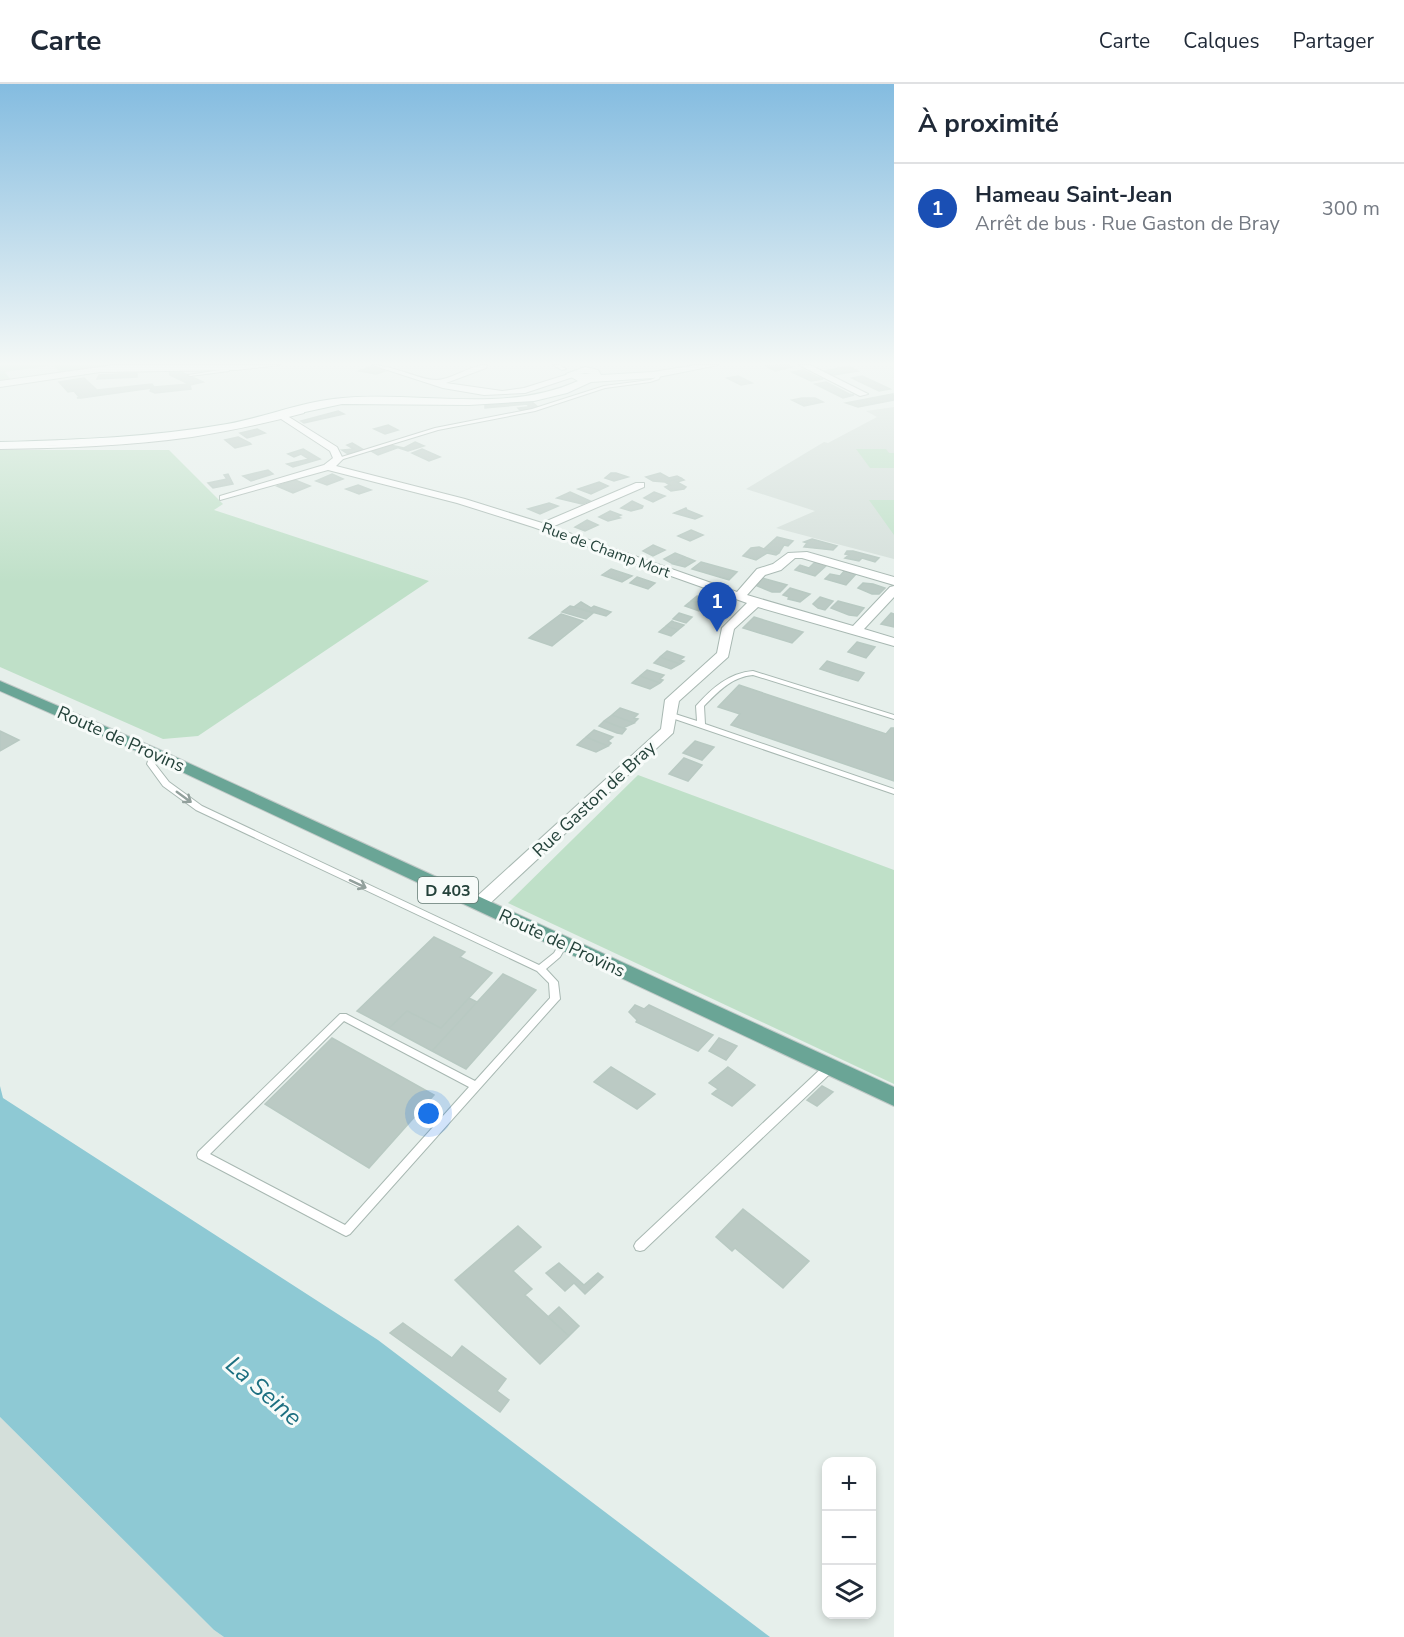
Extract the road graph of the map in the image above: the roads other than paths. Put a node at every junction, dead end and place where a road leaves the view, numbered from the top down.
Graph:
1 (164, 437) edge
2 (316, 437) edge
3 (409, 437) edge
4 (0, 446) edge
5 (338, 459) junction
6 (328, 467) junction
7 (640, 485) dead end
8 (224, 498) dead end
9 (542, 527) junction
10 (894, 581) edge
11 (894, 590) edge
12 (739, 597) junction
13 (756, 602) junction
14 (855, 631) junction
15 (894, 642) edge
16 (0, 685) edge
17 (672, 715) junction
18 (894, 717) edge
19 (701, 724) junction
20 (154, 753) junction
21 (894, 792) edge
22 (479, 904) junction
23 (564, 943) junction
24 (540, 969) junction
25 (830, 1067) junction
26 (476, 1086) junction
27 (894, 1097) edge
28 (640, 1246) dead end

1 - 4 street
2 - 5 street
3 - 5 lane
5 - 6 street
6 - 8 street
6 - 9 street, Rue de Champ Mort
7 - 9 street
9 - 12 street, Rue de Champ Mort
10 - 12 street
11 - 14 street
12 - 13 street, Rue de Champ Mort
13 - 14 street, Rue de Champ Mort
13 - 17 street, Rue Gaston de Bray
14 - 15 street, Rue de Champ Mort
16 - 20 main road, Route de Provins / D 403
17 - 19 lane
17 - 22 street, Rue Gaston de Bray
18 - 19 lane
19 - 21 lane
20 - 22 main road, Route de Provins / D 403
20 -> 24 lane
22 - 23 main road, Route de Provins / D 403
23 - 24 lane
23 - 25 main road, Route de Provins / D 403
24 - 26 lane
25 - 27 main road, Route de Provins / D 403
25 - 28 lane
26 - 26 lane

